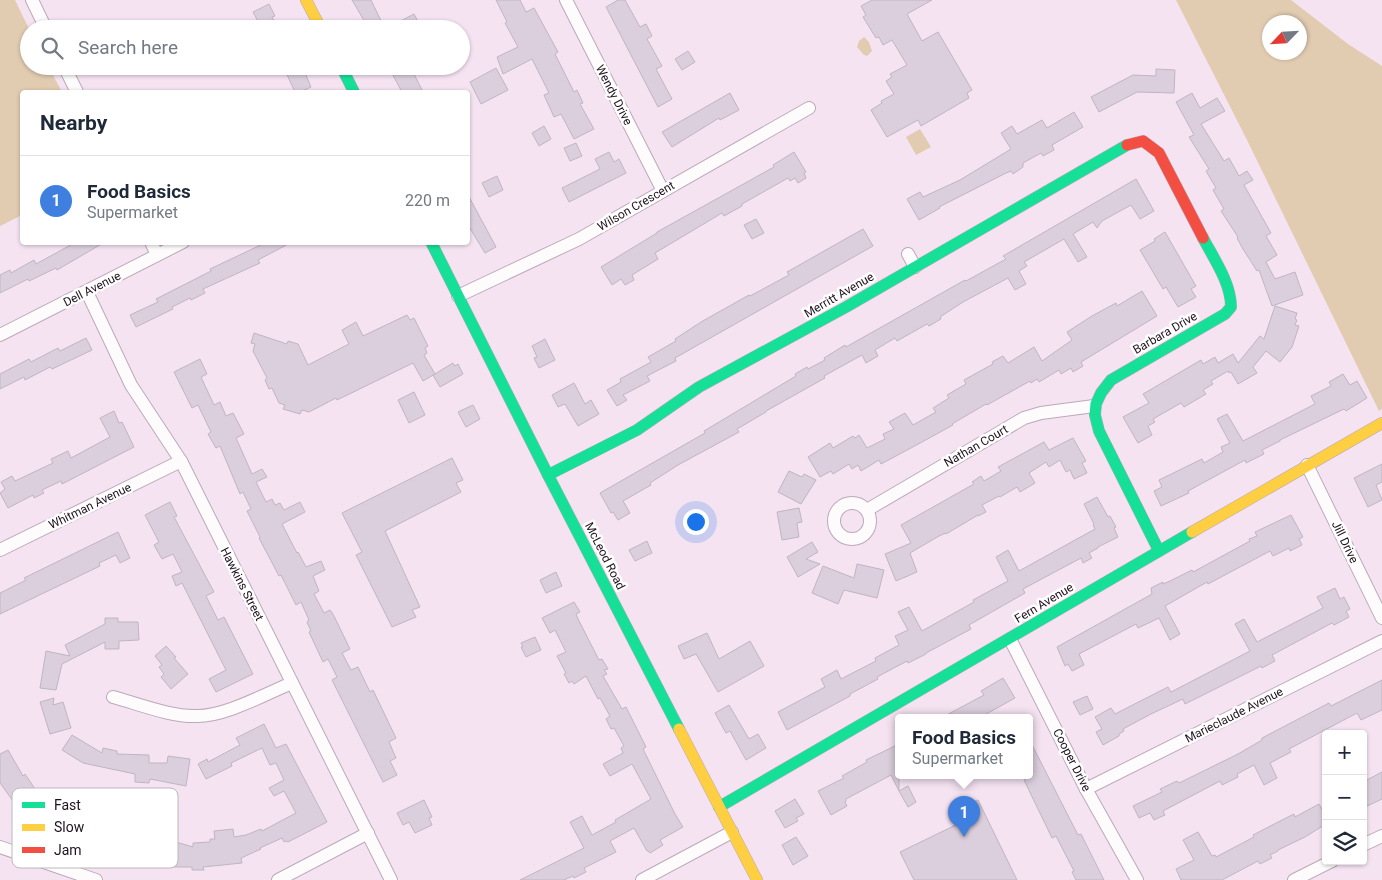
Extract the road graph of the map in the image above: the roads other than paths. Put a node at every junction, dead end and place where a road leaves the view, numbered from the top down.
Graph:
1 (32, 0) edge
2 (306, 0) edge
3 (566, 0) edge
4 (42, 20) edge
5 (316, 20) edge
6 (68, 75) edge
7 (345, 75) edge
8 (76, 90) edge
9 (353, 90) edge
10 (809, 108) dead end
11 (1143, 140) joint
12 (663, 191) junction
13 (152, 245) edge
14 (177, 245) edge
15 (432, 245) edge
16 (908, 254) dead end
17 (157, 255) junction
18 (915, 267) junction
19 (87, 292) junction
20 (458, 296) junction
21 (0, 335) edge
22 (1094, 406) junction
23 (1382, 423) edge
24 (181, 461) junction
25 (1307, 465) junction
26 (548, 475) junction
27 (867, 510) dead end
28 (0, 550) edge
29 (1159, 551) junction
30 (1382, 618) edge
31 (1010, 639) junction
32 (1382, 641) edge
33 (292, 683) junction
34 (114, 697) dead end
35 (1086, 789) junction
36 (719, 808) junction
37 (732, 832) junction
38 (368, 833) junction
39 (1382, 836) edge
40 (1367, 843) edge
41 (0, 847) edge
42 (12, 851) edge
43 (1324, 865) edge
44 (61, 868) edge
45 (96, 880) edge
46 (278, 880) edge
47 (391, 880) edge
48 (642, 880) edge
49 (757, 880) edge
50 (1137, 880) edge
51 (1294, 880) edge

1 - 4 street
2 - 5 street
3 - 12 street, Wendy Drive
6 - 8 street
7 - 9 street
10 - 12 street, Wilson Crescent
11 - 18 street, Merritt Avenue
11 - 22 street, Barbara Drive
12 - 20 street, Wilson Crescent
13 - 17 street
14 - 17 street, Dell Avenue
15 - 20 street, McLeod Road
16 - 18 street
17 - 19 street, Dell Avenue
18 - 26 street, Merritt Avenue
19 - 21 street, Dell Avenue
19 - 24 street, Hawkins Street
20 - 26 street, McLeod Road
22 - 27 street, Nathan Court
22 - 29 street
23 - 25 street, Fern Avenue
24 - 28 street, Whitman Avenue
24 - 33 street, Hawkins Street
25 - 29 street, Fern Avenue
25 - 30 street, Jill Drive
26 - 36 street, McLeod Road
29 - 31 street, Fern Avenue
31 - 35 street, Cooper Drive
31 - 36 street, Fern Avenue
32 - 35 street, Marieclaude Avenue
33 - 34 street
33 - 38 street, Hawkins Street
35 - 50 street, Cooper Drive
36 - 37 street, McLeod Road
37 - 48 street
37 - 49 street, McLeod Road
38 - 46 street
38 - 47 street, Hawkins Street
39 - 40 street
41 - 42 street
43 - 51 street
44 - 45 street

